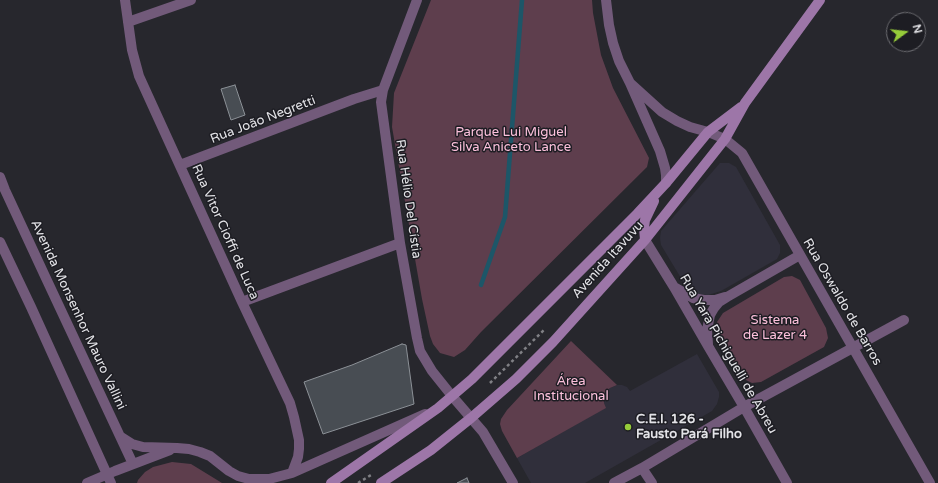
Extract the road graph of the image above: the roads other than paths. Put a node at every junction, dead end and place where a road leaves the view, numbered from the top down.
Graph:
1 (125, 0) edge
2 (191, 0) edge
3 (417, 0) edge
4 (606, 0) edge
5 (820, 0) edge
6 (128, 22) junction
7 (630, 83) junction
8 (383, 90) junction
9 (354, 99) junction
10 (381, 102) junction
11 (745, 103) junction
12 (708, 132) junction
13 (725, 139) junction
14 (180, 165) junction
15 (0, 177) edge
16 (666, 183) junction
17 (645, 240) junction
18 (0, 242) edge
19 (400, 243) junction
20 (800, 255) junction
21 (674, 287) junction
22 (726, 297) junction
23 (242, 302) junction
24 (904, 320) dead end
25 (708, 346) junction
26 (853, 348) junction
27 (452, 396) junction
28 (744, 407) junction
29 (438, 408) junction
30 (471, 418) junction
31 (121, 437) junction
32 (177, 448) junction
33 (133, 464) junction
34 (642, 468) junction
35 (292, 473) junction
36 (109, 478) edge
37 (87, 483) edge
38 (331, 483) edge
39 (381, 483) edge
40 (513, 483) edge
41 (614, 483) edge
42 (652, 483) edge
43 (787, 483) edge
44 (930, 483) edge

1 - 6 street, Rua Vitor Cioffi de Luca
2 - 6 street
3 - 8 street, Rua Hélio Del Cístia
4 - 7 street
5 - 11 main road, Avenida Itavuvu
6 - 14 street, Rua Vitor Cioffi de Luca
7 - 12 street, Rua Oswaldo de Barros
7 - 16 street
8 - 9 street, Rua João Negretti
8 - 10 street, Rua Hélio Del Cístia
9 - 10 street, Rua João Negretti
9 - 14 street, Rua João Negretti
10 - 19 street, Rua Hélio Del Cístia
11 - 12 main road, Avenida Itavuvu
11 - 13 main road, Avenida Itavuvu
12 - 13 street, Rua Oswaldo de Barros
12 - 16 main road, Avenida Itavuvu
13 - 17 main road, Avenida Itavuvu
13 - 20 street, Rua Oswaldo de Barros
14 - 23 street, Rua Vitor Cioffi de Luca
15 - 31 street, Avenida Monsenhor Mauro Vallini
16 - 17 main road
16 - 27 main road, Avenida Itavuvu
17 - 21 street, Rua Yara Pichiguelli de Abreu
17 - 30 main road, Avenida Itavuvu
18 - 36 street
19 - 23 street
19 - 27 street, Rua Hélio Del Cístia
20 - 22 street
20 - 26 street, Rua Oswaldo de Barros
21 - 22 street
21 - 25 street, Rua Yara Pichiguelli de Abreu
22 - 25 street
23 - 35 street, Rua Vitor Cioffi de Luca
24 - 26 street
25 - 28 street, Rua Yara Pichiguelli de Abreu
26 - 28 street
26 - 44 street, Rua Oswaldo de Barros
27 - 29 main road, Avenida Itavuvu
27 - 30 street
28 - 34 street
28 - 43 street, Rua Yara Pichiguelli de Abreu
29 - 35 street
29 - 38 main road, Avenida Itavuvu
30 - 39 main road, Avenida Itavuvu
30 - 40 street
31 - 32 street
31 - 33 street, Avenida Monsenhor Mauro Vallini
32 - 33 street
32 - 35 street
33 - 36 street
34 - 41 street
34 - 42 street
36 - 37 street

